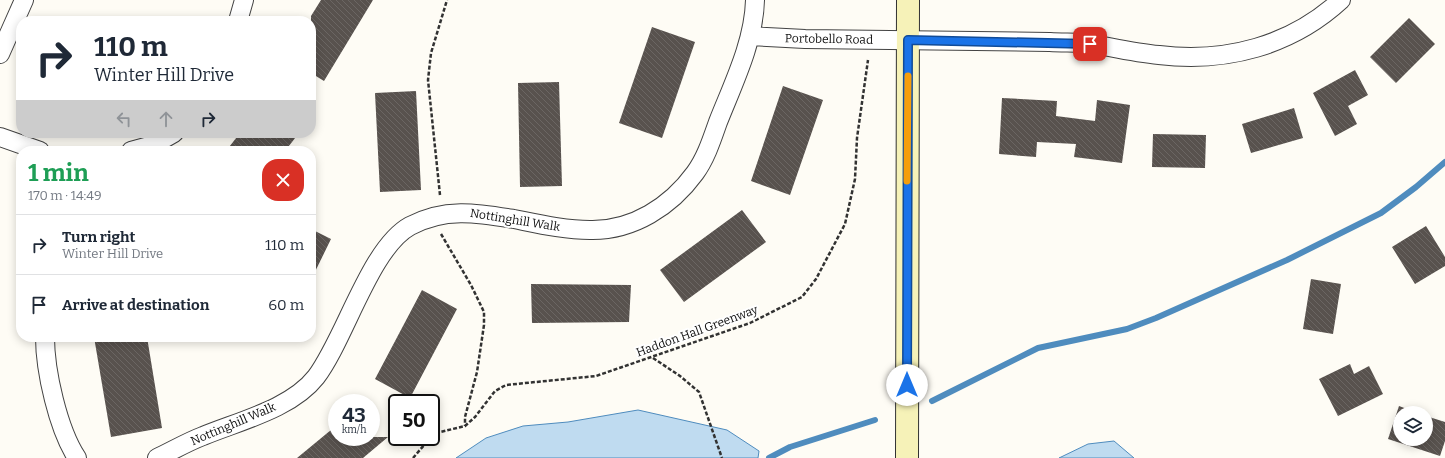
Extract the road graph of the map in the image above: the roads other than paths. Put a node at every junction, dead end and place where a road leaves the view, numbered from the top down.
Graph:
1 (24, 0) edge
2 (244, 0) edge
3 (755, 0) edge
4 (908, 0) edge
5 (1341, 0) edge
6 (17, 16) edge
7 (239, 16) edge
8 (16, 18) edge
9 (750, 36) junction
10 (908, 40) junction
11 (0, 54) edge
12 (0, 137) edge
13 (165, 138) edge
14 (26, 146) edge
15 (147, 146) edge
16 (46, 342) edge
17 (77, 458) edge
18 (157, 458) edge
19 (907, 458) edge

1 - 6 street
2 - 7 street
3 - 9 street, Nottinghill Walk
4 - 10 main road
5 - 10 street, Portobello Road
8 - 11 street
9 - 10 street, Portobello Road
9 - 18 street, Nottinghill Walk
10 - 19 main road
12 - 14 street
13 - 15 street
16 - 17 street

